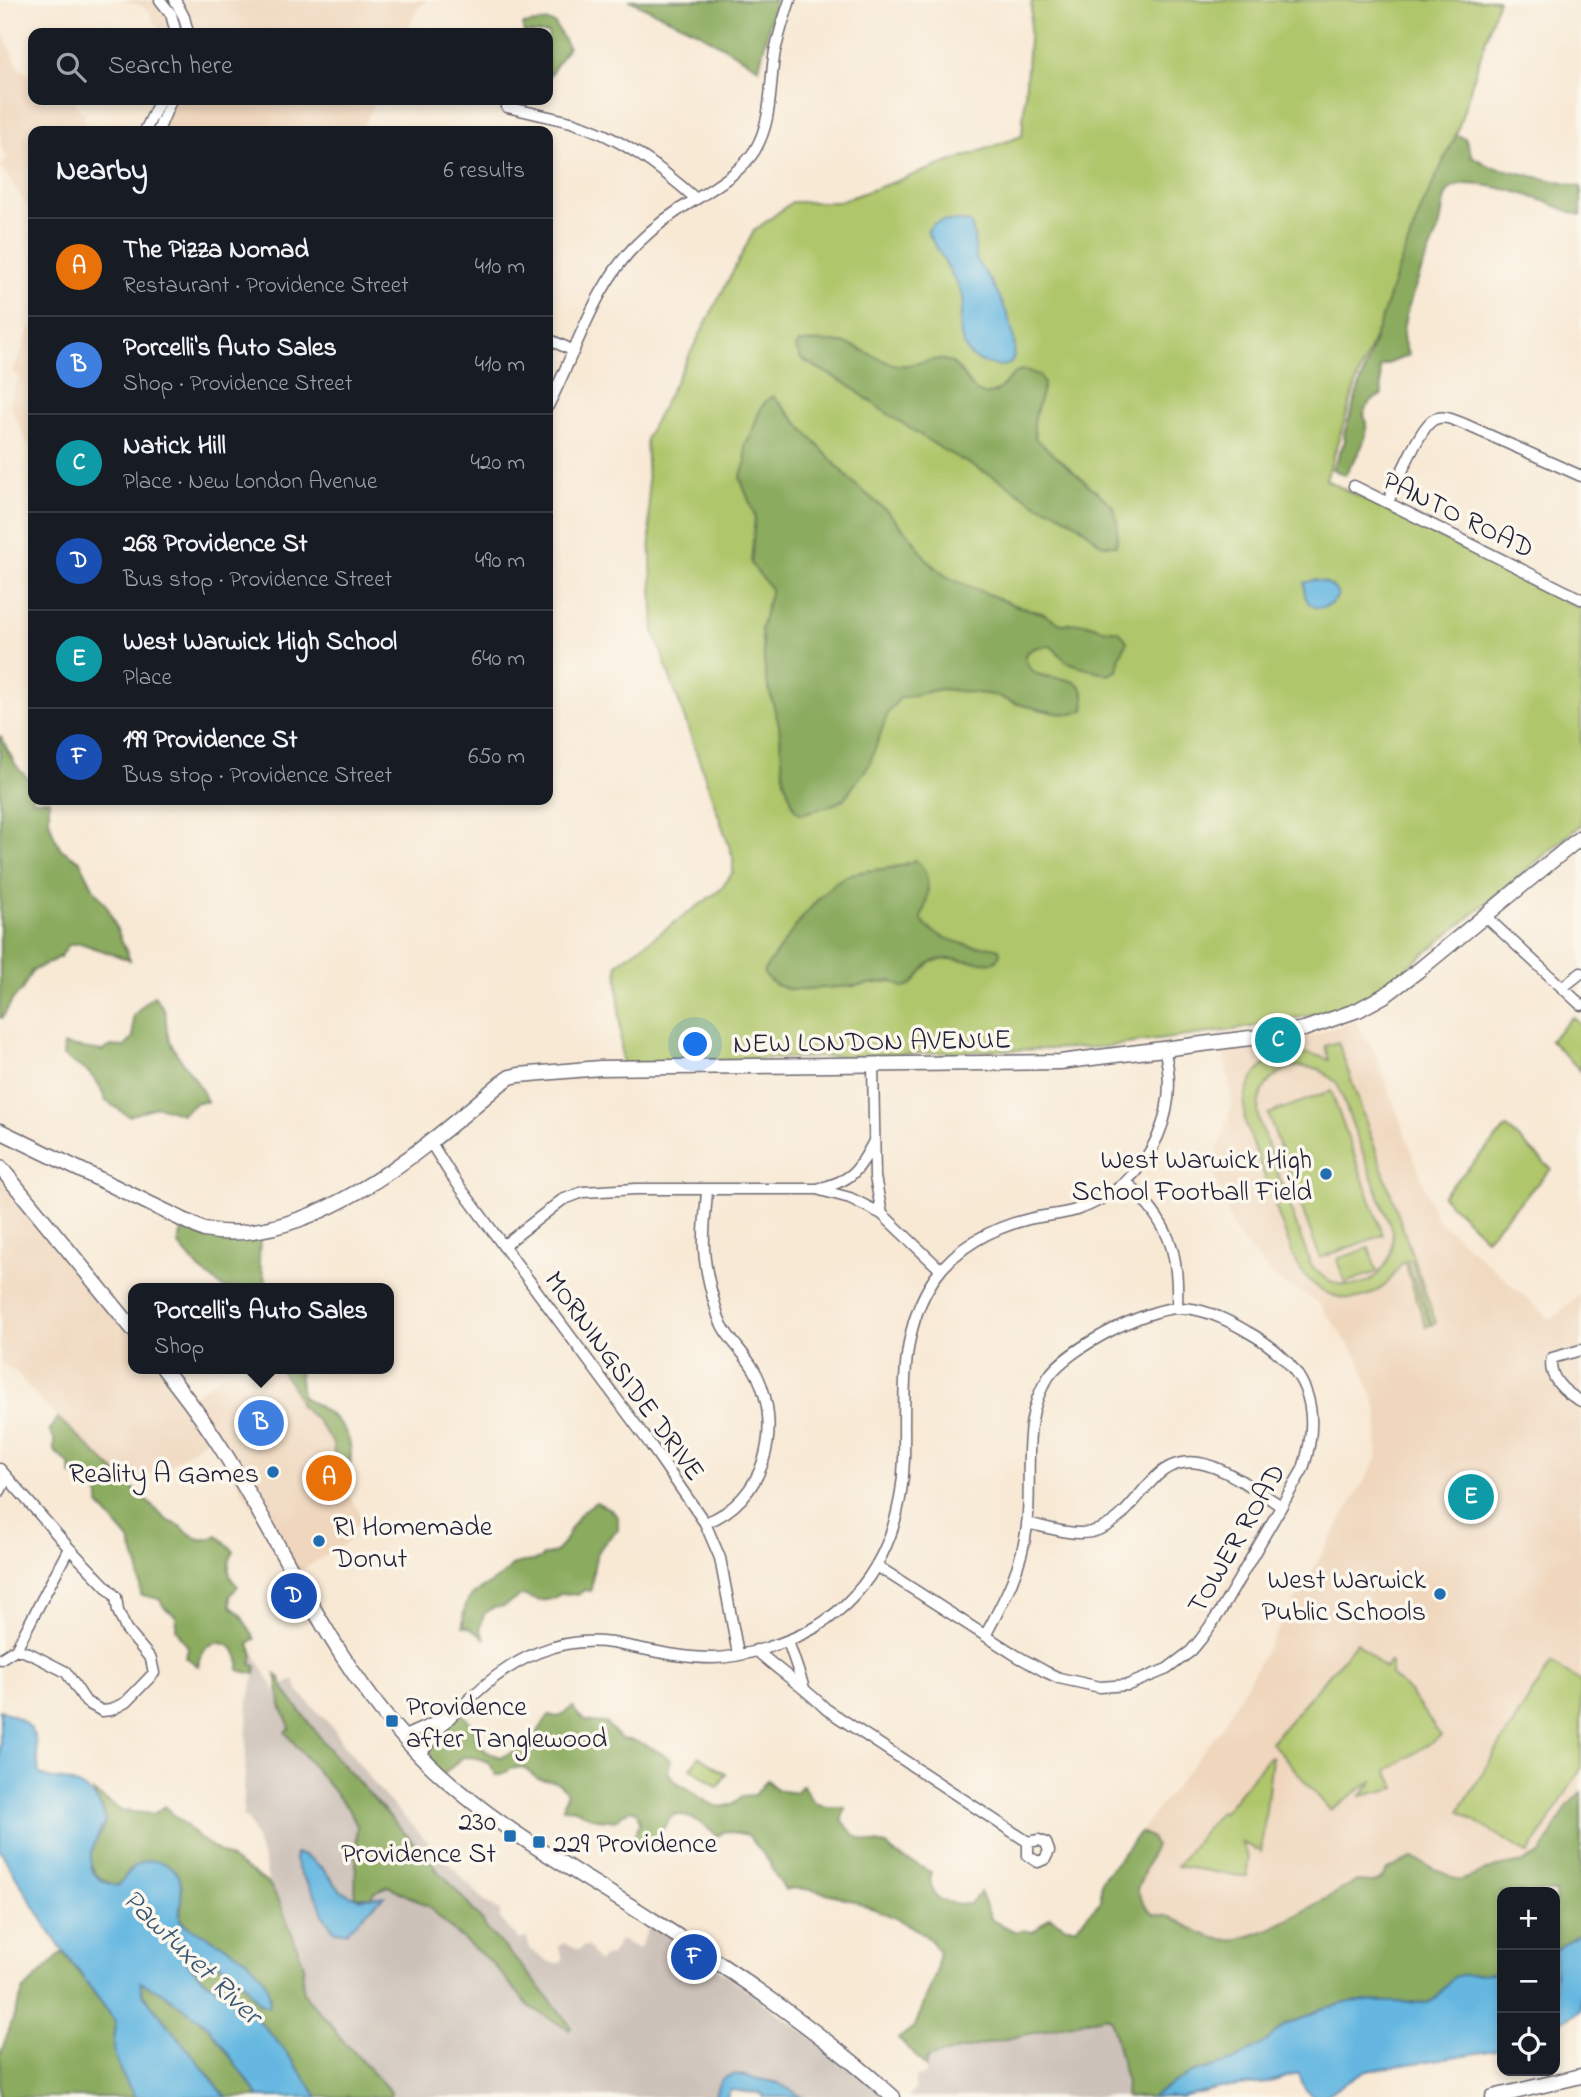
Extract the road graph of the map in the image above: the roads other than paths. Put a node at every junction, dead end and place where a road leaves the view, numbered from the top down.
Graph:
1 (160, 0) edge
2 (175, 0) edge
3 (790, 0) edge
4 (176, 28) edge
5 (187, 28) edge
6 (158, 105) edge
7 (169, 105) edge
8 (507, 107) dead end
9 (147, 126) edge
10 (160, 126) edge
11 (695, 199) junction
12 (553, 341) edge
13 (574, 351) junction
14 (553, 395) edge
15 (1581, 477) edge
16 (1353, 486) dead end
17 (1388, 502) junction
18 (1581, 599) edge
19 (1581, 837) edge
20 (1485, 916) junction
21 (1581, 973) edge
22 (1562, 988) junction
23 (1581, 1005) edge
24 (1164, 1049) junction
25 (873, 1064) junction
26 (0, 1131) edge
27 (874, 1141) junction
28 (431, 1143) junction
29 (0, 1167) edge
30 (1127, 1182) junction
31 (817, 1189) junction
32 (707, 1190) junction
33 (882, 1213) junction
34 (503, 1246) junction
35 (941, 1270) junction
36 (1177, 1308) junction
37 (128, 1323) edge
38 (1581, 1350) edge
39 (168, 1374) edge
40 (1581, 1401) edge
41 (4, 1473) edge
42 (0, 1491) edge
43 (1280, 1505) junction
44 (705, 1523) junction
45 (1027, 1523) junction
46 (69, 1548) junction
47 (877, 1566) junction
48 (986, 1634) junction
49 (788, 1641) junction
50 (16, 1649) junction
51 (756, 1650) junction
52 (738, 1654) junction
53 (0, 1659) edge
54 (804, 1688) junction
55 (455, 1712) junction
56 (402, 1737) junction
57 (420, 1756) junction
58 (1028, 1842) dead end
59 (1581, 2076) edge
60 (892, 2097) edge
61 (1493, 2097) edge

1 - 4 street
2 - 5 street
3 - 11 street
6 - 9 street
7 - 10 street
8 - 11 street
11 - 13 street
12 - 13 street
13 - 14 street
15 - 17 street
16 - 17 street, PANTO ROAD
17 - 18 street, PANTO ROAD
19 - 20 main road, NEW LONDON AVENUE
20 - 22 street
20 - 24 main road, NEW LONDON AVENUE
21 - 22 street
22 - 23 street
24 - 25 main road, NEW LONDON AVENUE
24 - 30 street
25 - 27 street
25 - 28 main road, NEW LONDON AVENUE
26 - 28 main road, NEW LONDON AVENUE
27 - 31 street
27 - 33 street
28 - 34 street, MORNINGSIDE DRIVE
29 - 37 main road
30 - 35 street
30 - 36 street
31 - 32 street
31 - 33 street
32 - 34 street
32 - 44 street
33 - 35 street
34 - 44 street, MORNINGSIDE DRIVE
35 - 47 street
36 - 43 street, TOWER ROAD
36 - 45 street
38 - 40 street
39 - 56 main road
41 - 42 street
41 - 46 street
43 - 45 street
43 - 48 street, TOWER ROAD
44 - 52 street, MORNINGSIDE DRIVE
45 - 48 street
46 - 50 street
46 - 50 street
47 - 48 street, TOWER ROAD
47 - 49 street
49 - 51 street
49 - 54 street
50 - 53 street
51 - 52 street
51 - 54 street
52 - 55 street
54 - 58 street
55 - 56 street
55 - 57 street
56 - 57 main road
57 - 60 main road
59 - 61 main road

